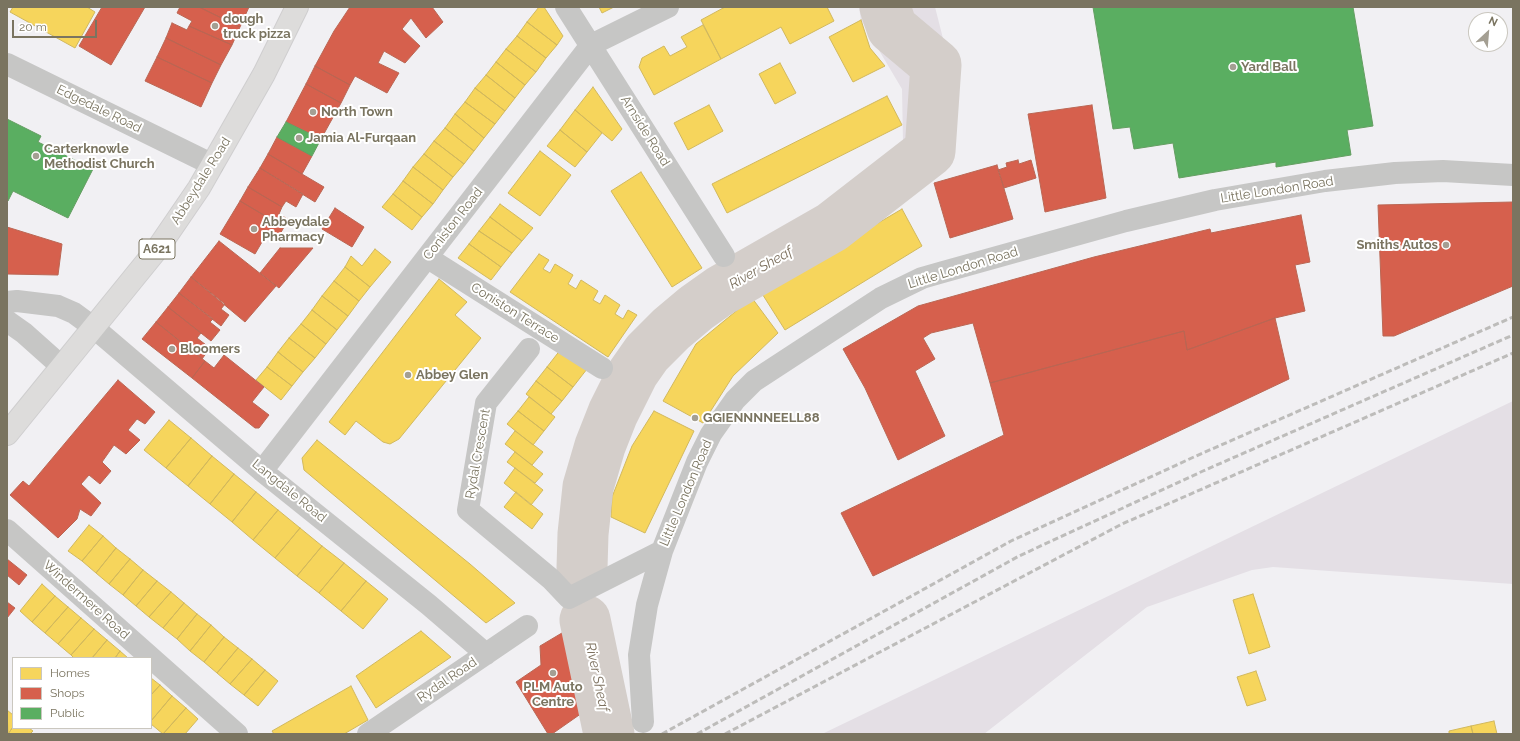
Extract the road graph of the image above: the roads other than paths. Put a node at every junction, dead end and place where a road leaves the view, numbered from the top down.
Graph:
1 (298, 7) edge
2 (566, 7) edge
3 (668, 7) edge
4 (591, 45) junction
5 (7, 64) edge
6 (213, 165) junction
7 (1513, 176) edge
8 (724, 256) dead end
9 (428, 258) junction
10 (7, 302) edge
11 (7, 321) edge
12 (93, 327) junction
13 (529, 349) dead end
14 (61, 366) junction
15 (602, 368) dead end
16 (7, 434) edge
17 (262, 471) junction
18 (7, 530) edge
19 (662, 551) junction
20 (527, 626) dead end
21 (486, 654) junction
22 (150, 657) edge
23 (152, 659) edge
24 (643, 722) dead end
25 (237, 734) edge
26 (368, 734) edge

1 - 6 main road, Abbeydale Road / A621
2 - 4 street, Arnside Road
3 - 4 street, Coniston Road
4 - 8 street, Arnside Road
4 - 9 street, Coniston Road
5 - 6 street, Edgedale Road
6 - 12 main road, Abbeydale Road / A621
7 - 19 street, Little London Road
9 - 15 street, Coniston Terrace
9 - 17 street, Coniston Road
10 - 12 street, Langdale Road
11 - 14 street
12 - 14 main road, Abbeydale Road / A621
12 - 17 street, Langdale Road
13 - 19 street, Rydal Crescent
14 - 16 main road, Abbeydale Road / A621
17 - 21 street, Langdale Road
18 - 22 street, Windermere Road
19 - 24 street, Little London Road
20 - 21 street, Rydal Road
21 - 26 street, Rydal Road
23 - 25 street, Windermere Road

